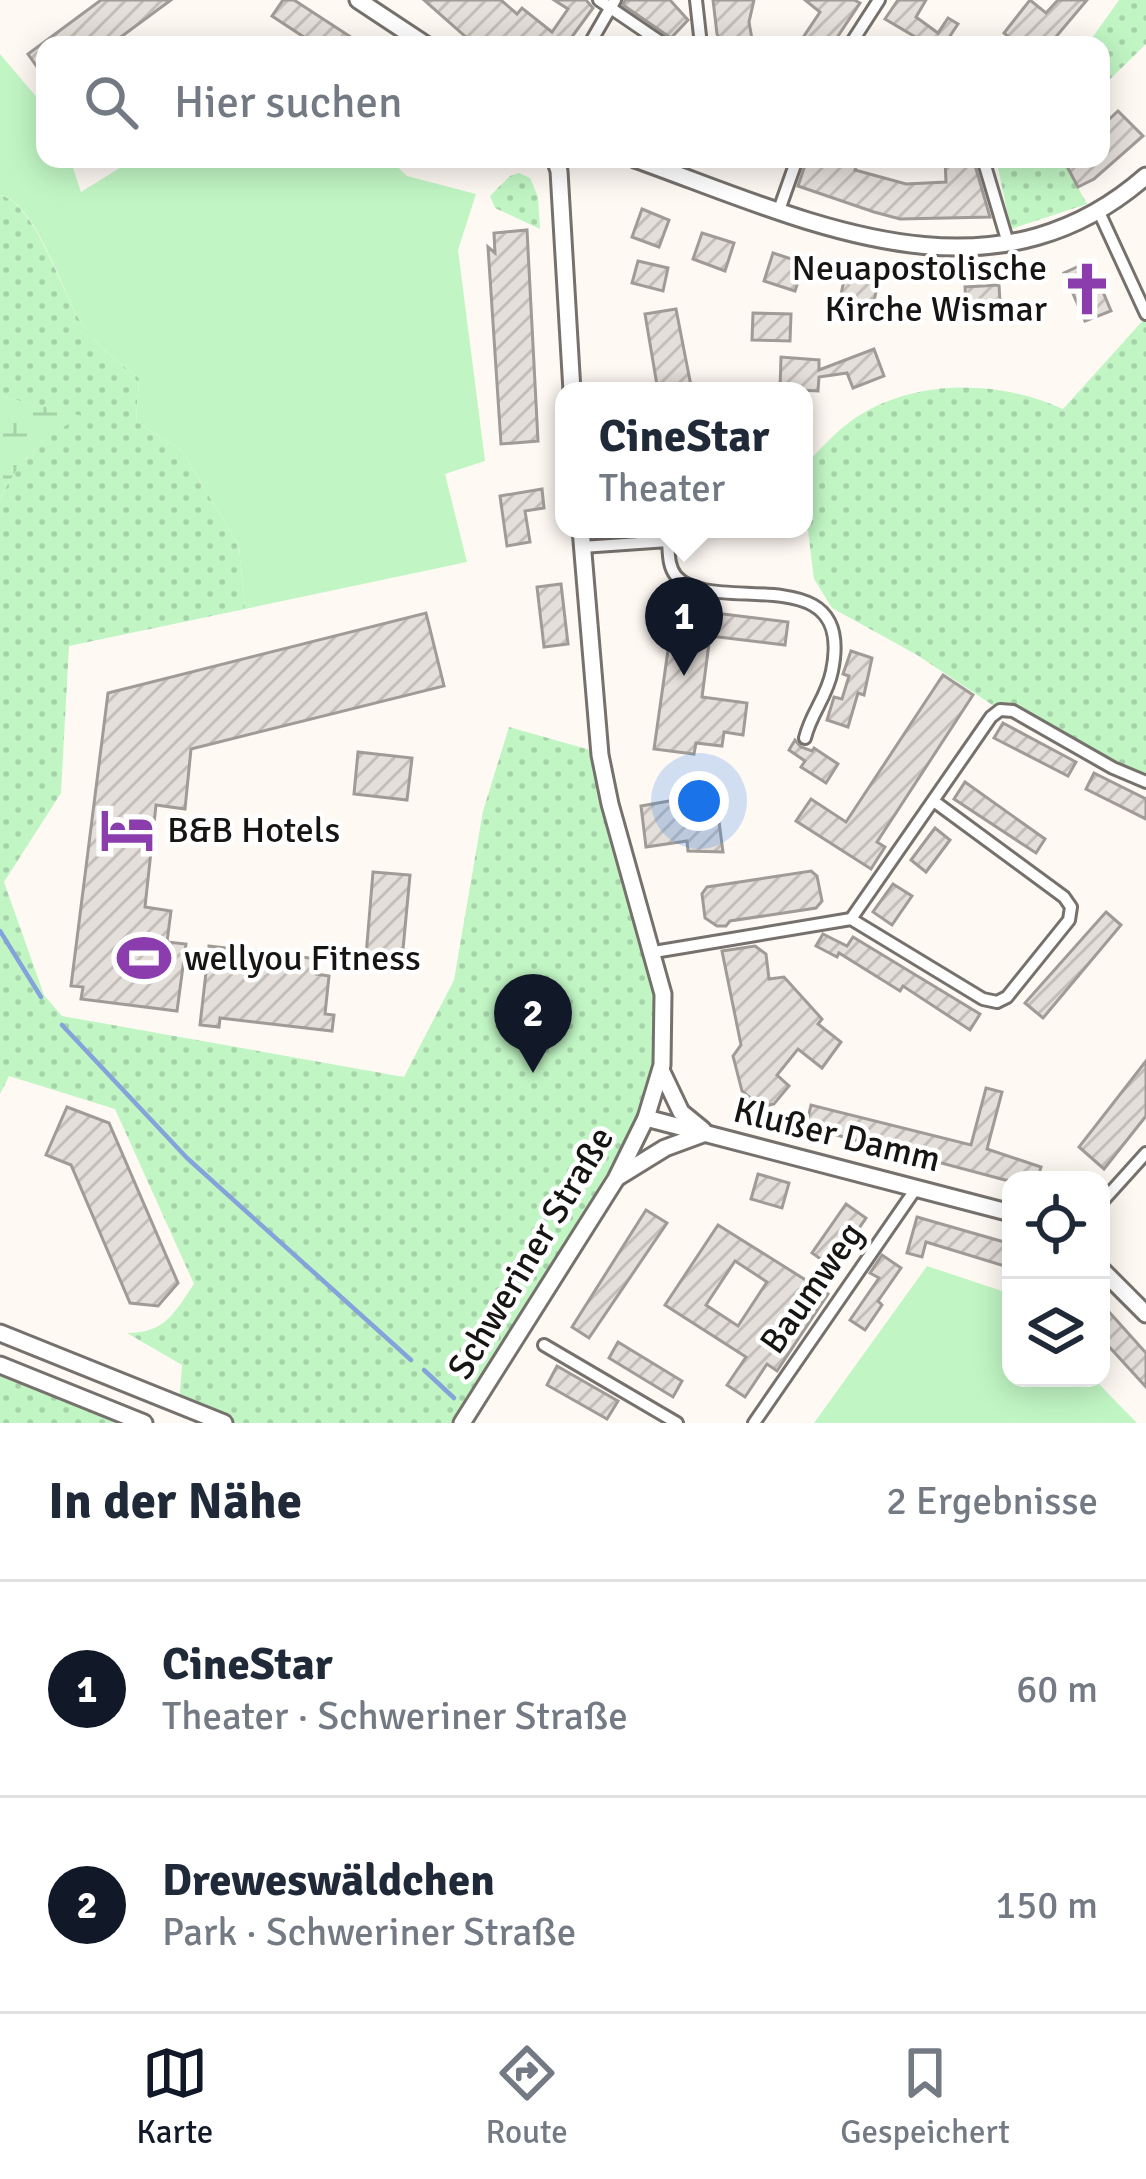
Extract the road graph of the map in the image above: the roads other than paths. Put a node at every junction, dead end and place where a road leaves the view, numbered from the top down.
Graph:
1 (358, 0) edge
2 (696, 0) edge
3 (879, 0) edge
4 (608, 3) edge
5 (412, 36) edge
6 (594, 36) edge
7 (653, 36) edge
8 (700, 36) edge
9 (856, 36) edge
10 (558, 168) edge
11 (660, 168) edge
12 (794, 168) edge
13 (986, 168) edge
14 (1146, 176) edge
15 (779, 210) junction
16 (1099, 212) junction
17 (1008, 243) junction
18 (1146, 314) edge
19 (571, 382) edge
20 (582, 538) edge
21 (582, 547) junction
22 (805, 738) dead end
23 (1146, 782) edge
24 (935, 802) junction
25 (851, 919) junction
26 (654, 952) junction
27 (661, 1070) junction
28 (646, 1118) junction
29 (706, 1133) junction
30 (1146, 1153) edge
31 (616, 1179) junction
32 (917, 1187) junction
33 (1110, 1193) edge
34 (1002, 1211) edge
35 (1110, 1278) edge
36 (1146, 1314) edge
37 (0, 1333) edge
38 (544, 1345) dead end
39 (0, 1365) edge
40 (144, 1423) edge
41 (224, 1423) edge
42 (462, 1423) edge
43 (677, 1423) edge
44 (754, 1423) edge

1 - 5 main road
2 - 8 street
3 - 9 street
4 - 6 street
4 - 7 street
10 - 19 main road
11 - 15 main road
12 - 15 street
13 - 17 street
14 - 16 main road
15 - 17 main road
16 - 17 main road
16 - 18 street
20 - 21 main road, Schweriner Straße
21 - 22 street
21 - 26 main road, Schweriner Straße
23 - 24 street
24 - 25 street
24 - 25 street
25 - 26 street
26 - 27 main road, Schweriner Straße
27 - 28 main road, Schweriner Straße
27 - 29 main road
28 - 29 main road, Klußer Damm
28 - 31 main road, Schweriner Straße
29 - 31 main road
29 - 32 main road, Klußer Damm
30 - 33 street
31 - 42 main road, Schweriner Straße
32 - 34 main road, Klußer Damm
32 - 44 street, Baumweg
35 - 36 main road
37 - 41 main road
38 - 43 street
39 - 40 main road

